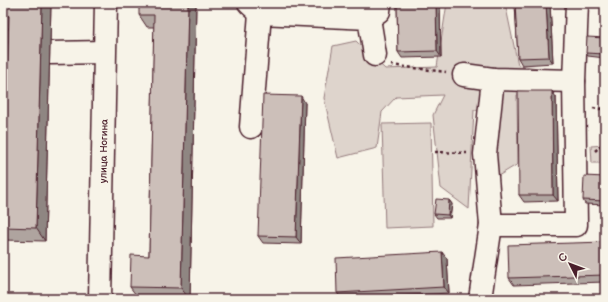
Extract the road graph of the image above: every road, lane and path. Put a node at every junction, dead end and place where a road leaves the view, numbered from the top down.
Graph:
1 (106, 3) edge
2 (576, 3) edge
3 (254, 8) edge
4 (375, 11) edge
5 (104, 52) junction
6 (50, 53) dead end
7 (375, 55) joint
8 (464, 75) joint
9 (494, 79) junction
10 (574, 80) junction
11 (251, 127) dead end
12 (435, 152) dead end
13 (485, 154) junction
14 (491, 225) junction
15 (100, 299) edge
16 (480, 299) edge

1 - 5 street, улица Ногина
2 - 10 street
3 - 4 street
3 - 11 street
4 - 7 street
5 - 6 street
5 - 15 street, улица Ногина
7 - 8 path
8 - 9 street
9 - 10 street
9 - 13 street
10 - 14 street
12 - 13 path
13 - 14 street
14 - 16 street

